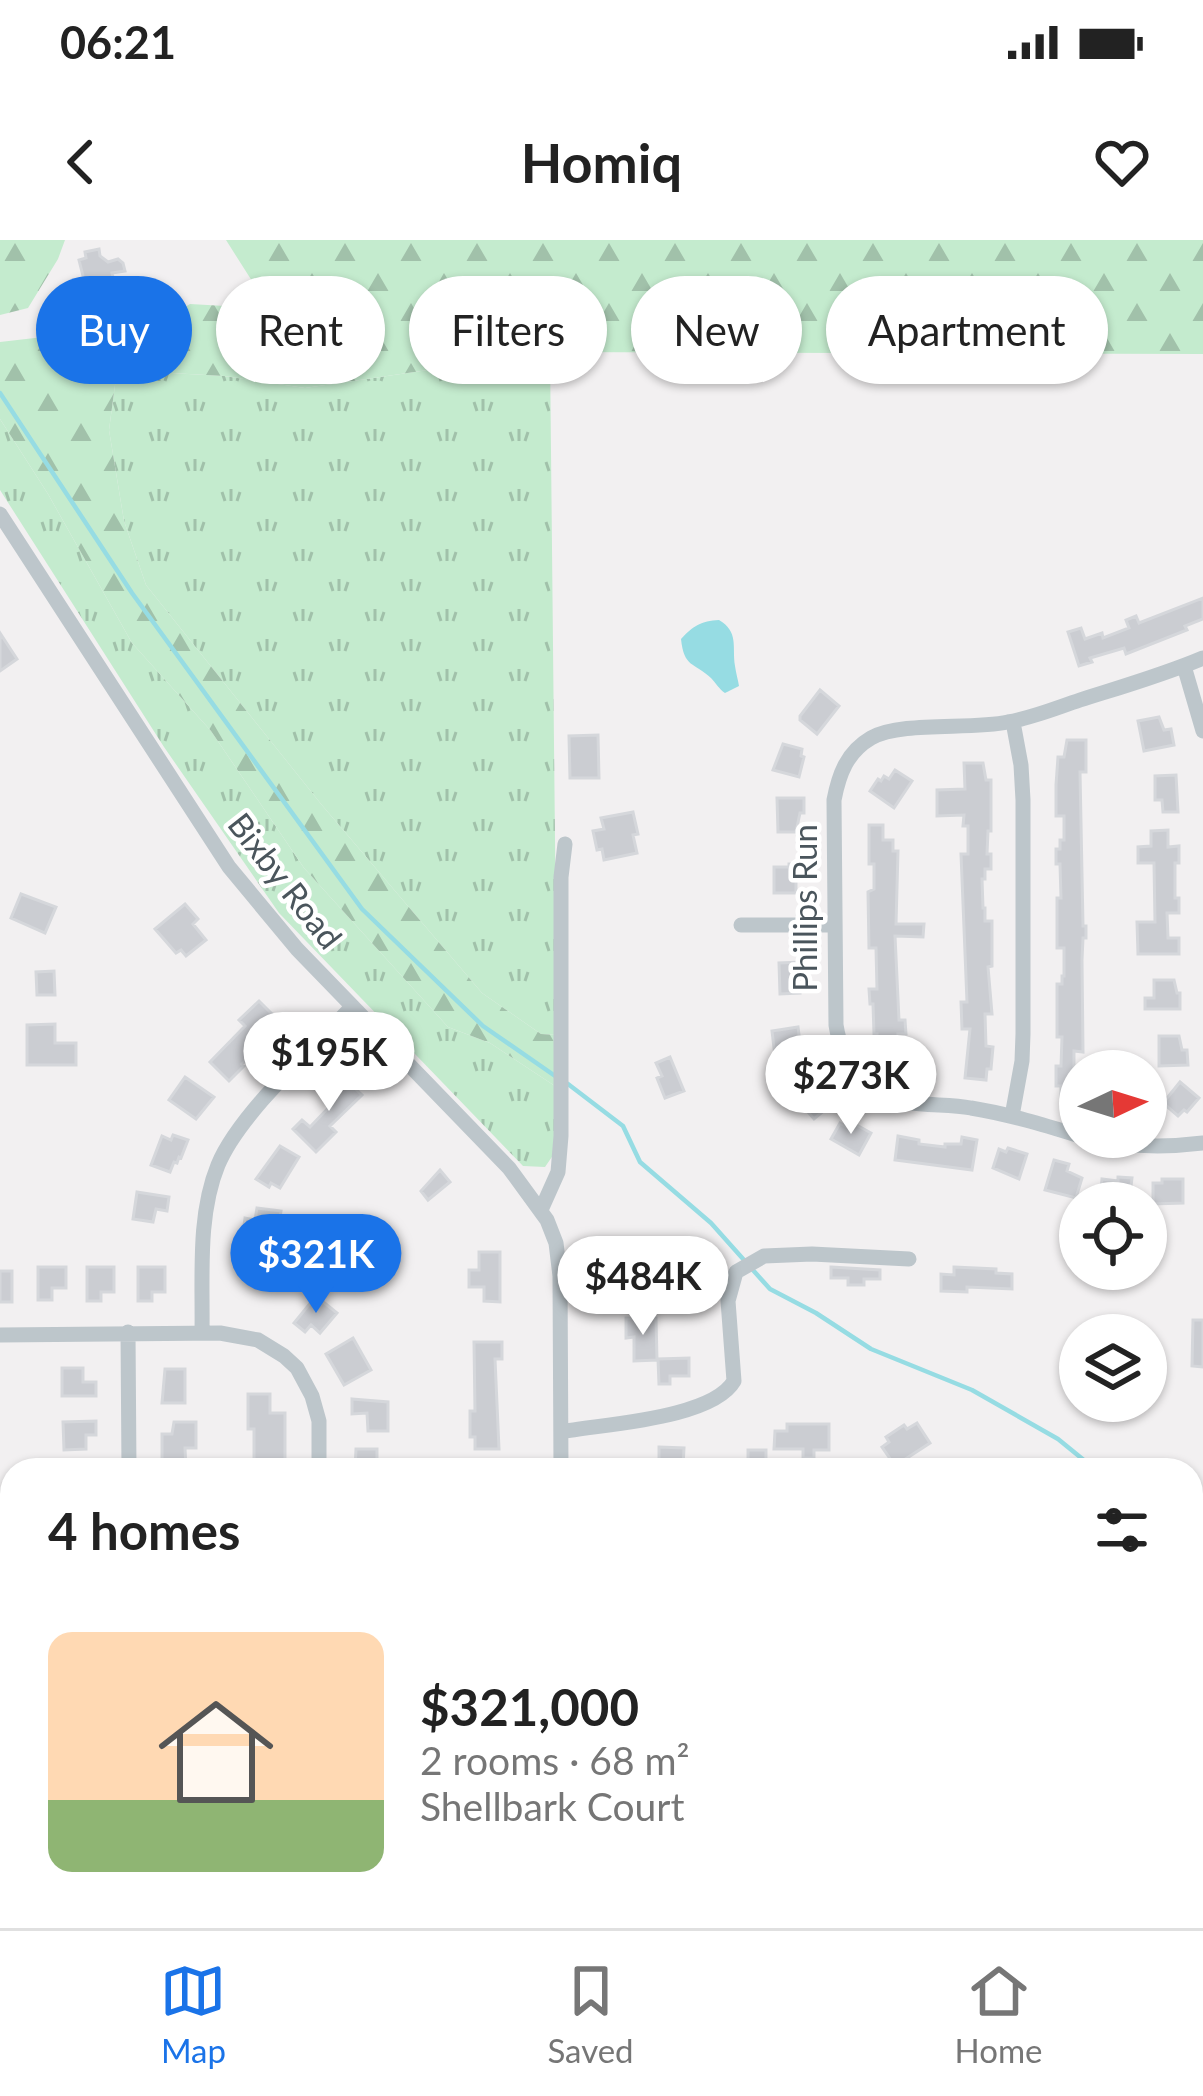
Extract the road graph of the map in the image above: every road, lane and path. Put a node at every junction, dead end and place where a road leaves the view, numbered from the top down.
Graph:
1 (0, 514) edge
2 (1203, 658) edge
3 (1184, 667) junction
4 (1013, 722) junction
5 (1203, 731) edge
6 (565, 844) dead end
7 (741, 925) dead end
8 (836, 925) junction
9 (352, 1007) junction
10 (1012, 1117) junction
11 (1059, 1130) edge
12 (1203, 1143) edge
13 (1167, 1145) edge
14 (541, 1210) junction
15 (908, 1259) dead end
16 (128, 1332) junction
17 (202, 1333) junction
18 (0, 1334) edge
19 (561, 1432) junction
20 (129, 1458) edge
21 (319, 1458) edge
22 (561, 1458) edge

1 - 9 street, Bixby Road
2 - 3 street
3 - 4 street
3 - 5 street
4 - 8 street, Phillips Run
4 - 10 street
6 - 14 street
7 - 8 street
8 - 10 street, Phillips Run
9 - 14 street, Bixby Road
9 - 17 street
10 - 11 street, Phillips Run
12 - 13 street, Phillips Run
14 - 19 street, Bixby Road
15 - 19 street
16 - 17 street
16 - 18 street
16 - 20 street
17 - 21 street
19 - 22 street, Bixby Road

